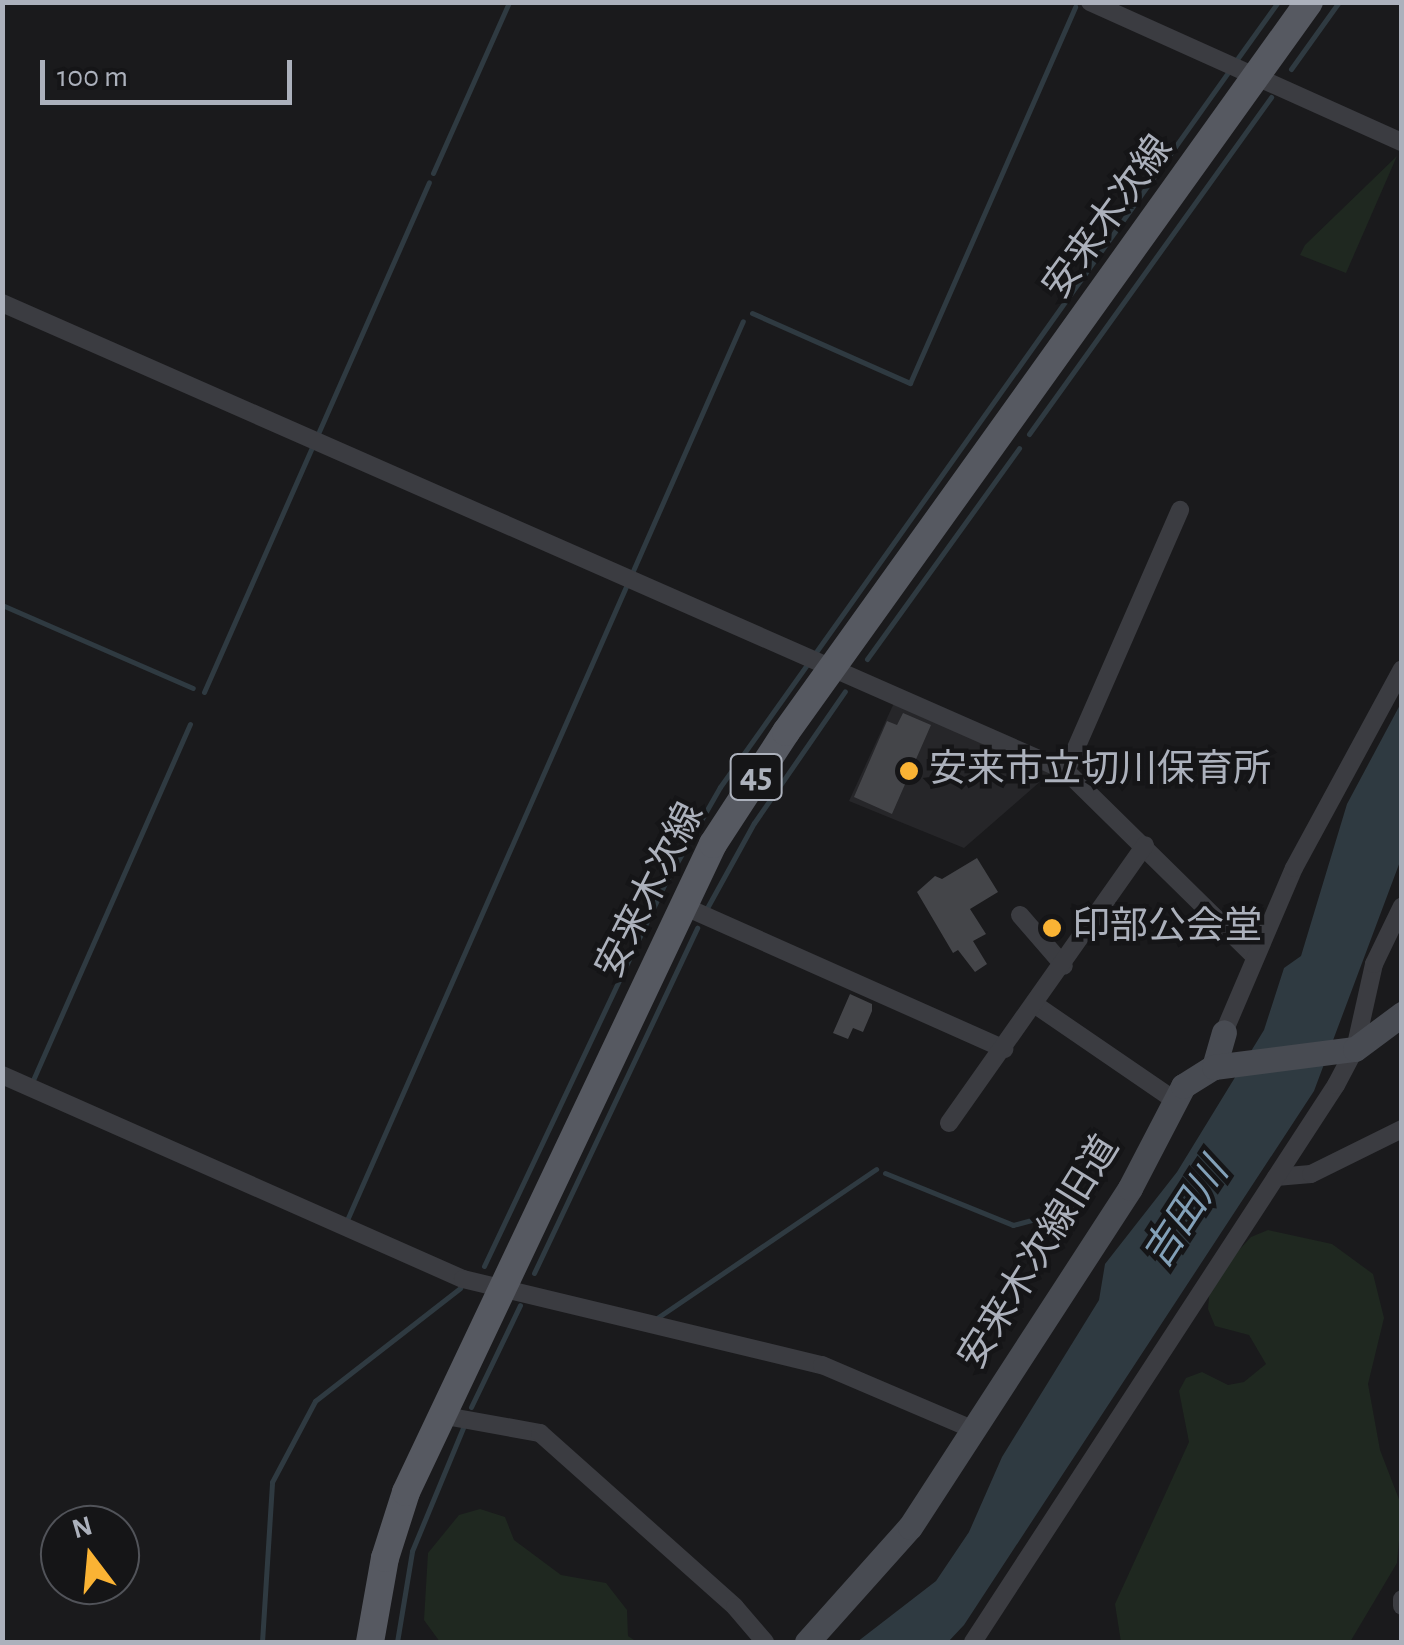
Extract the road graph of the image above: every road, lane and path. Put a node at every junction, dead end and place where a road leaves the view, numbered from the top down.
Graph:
1 (1090, 2) edge
2 (1309, 2) edge
3 (1255, 78) junction
4 (1402, 142) edge
5 (2, 303) edge
6 (1180, 510) dead end
7 (832, 668) junction
8 (1402, 669) edge
9 (1066, 771) junction
10 (1145, 845) junction
11 (681, 905) junction
12 (1402, 906) edge
13 (1020, 915) dead end
14 (1255, 957) junction
15 (1064, 966) junction
16 (1037, 1006) junction
17 (1402, 1014) edge
18 (1224, 1032) joint
19 (1004, 1049) junction
20 (1347, 1051) junction
21 (1218, 1067) junction
22 (2, 1075) edge
23 (1173, 1099) junction
24 (949, 1123) dead end
25 (1402, 1129) edge
26 (1276, 1177) junction
27 (499, 1290) junction
28 (440, 1415) junction
29 (972, 1429) junction
30 (1402, 1598) edge
31 (1402, 1606) edge
32 (370, 1642) edge
33 (765, 1642) edge
34 (807, 1642) edge
35 (973, 1642) edge

1 - 3 street
2 - 3 main road, 安来木次線 / 45
3 - 4 street
3 - 7 main road, 安来木次線 / 45
5 - 7 street
6 - 9 street
7 - 9 street
7 - 11 main road, 安来木次線 / 45
8 - 14 street
9 - 10 street
10 - 14 street
10 - 15 street
11 - 19 street
11 - 27 main road, 安来木次線 / 45
12 - 20 street
13 - 15 street
14 - 18 street
15 - 16 street
16 - 19 street
16 - 23 street
17 - 20 street
18 - 21 street
19 - 24 street
20 - 21 street
20 - 26 street
21 - 23 street, 安来木次線旧道
22 - 27 street
23 - 29 street, 安来木次線旧道
25 - 26 street
26 - 35 street
27 - 28 main road, 安来木次線 / 45
27 - 29 street
28 - 32 main road, 安来木次線 / 45
28 - 33 street
29 - 34 street, 安来木次線旧道
30 - 31 street

